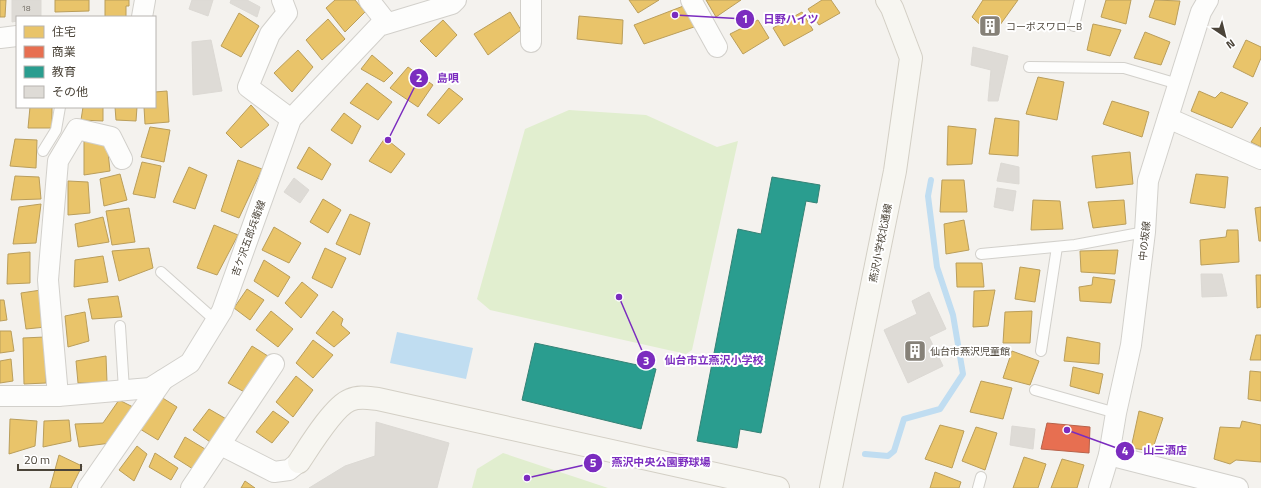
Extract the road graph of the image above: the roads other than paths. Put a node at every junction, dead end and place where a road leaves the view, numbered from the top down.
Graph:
1 (145, 0) edge
2 (282, 0) edge
3 (369, 0) edge
4 (456, 0) edge
5 (531, 0) edge
6 (691, 0) edge
7 (887, 0) edge
8 (1080, 0) edge
9 (1208, 0) edge
10 (142, 16) edge
11 (387, 23) junction
12 (1074, 26) dead end
13 (16, 36) edge
14 (0, 38) edge
15 (532, 42) dead end
16 (717, 47) dead end
17 (1029, 67) dead end
18 (1178, 84) junction
19 (60, 108) edge
20 (291, 118) junction
21 (1168, 118) junction
22 (43, 151) dead end
23 (122, 159) dead end
24 (1261, 159) edge
25 (1145, 232) junction
26 (1057, 247) junction
27 (980, 254) dead end
28 (161, 272) dead end
29 (216, 320) junction
30 (120, 326) dead end
31 (1041, 351) dead end
32 (274, 364) dead end
33 (163, 380) junction
34 (124, 390) junction
35 (1035, 390) dead end
36 (0, 396) edge
37 (58, 396) junction
38 (1116, 412) junction
39 (220, 445) junction
40 (1109, 455) junction
41 (298, 462) joint
42 (981, 477) dead end
43 (88, 488) edge
44 (191, 488) edge
45 (778, 488) edge
46 (831, 488) edge
47 (978, 488) edge
48 (1099, 488) edge
49 (1238, 488) edge

1 - 10 street
2 - 20 street
3 - 11 street
4 - 11 street, 吉ケ沢五郎兵衛線
5 - 15 street
6 - 16 street
7 - 46 street, 燕沢小学校北通線
8 - 12 lane
9 - 18 street, 中の坂線
11 - 20 street, 吉ケ沢五郎兵衛線
13 - 14 street
17 - 18 lane
18 - 21 street, 中の坂線
19 - 22 lane
20 - 29 street, 吉ケ沢五郎兵衛線
21 - 24 street
21 - 25 street, 中の坂線
23 - 37 street
25 - 26 lane
25 - 38 street, 中の坂線
26 - 27 lane
26 - 31 lane
28 - 29 lane
29 - 33 street, 吉ケ沢五郎兵衛線
30 - 34 lane
32 - 39 street
33 - 34 street, 吉ケ沢五郎兵衛線
33 - 43 street
34 - 37 street, 吉ケ沢五郎兵衛線
35 - 38 lane
36 - 37 street, 吉ケ沢五郎兵衛線
38 - 40 street, 中の坂線
39 - 41 street
39 - 44 street
40 - 48 street, 中の坂線
40 - 49 street
41 - 45 street
42 - 47 lane

